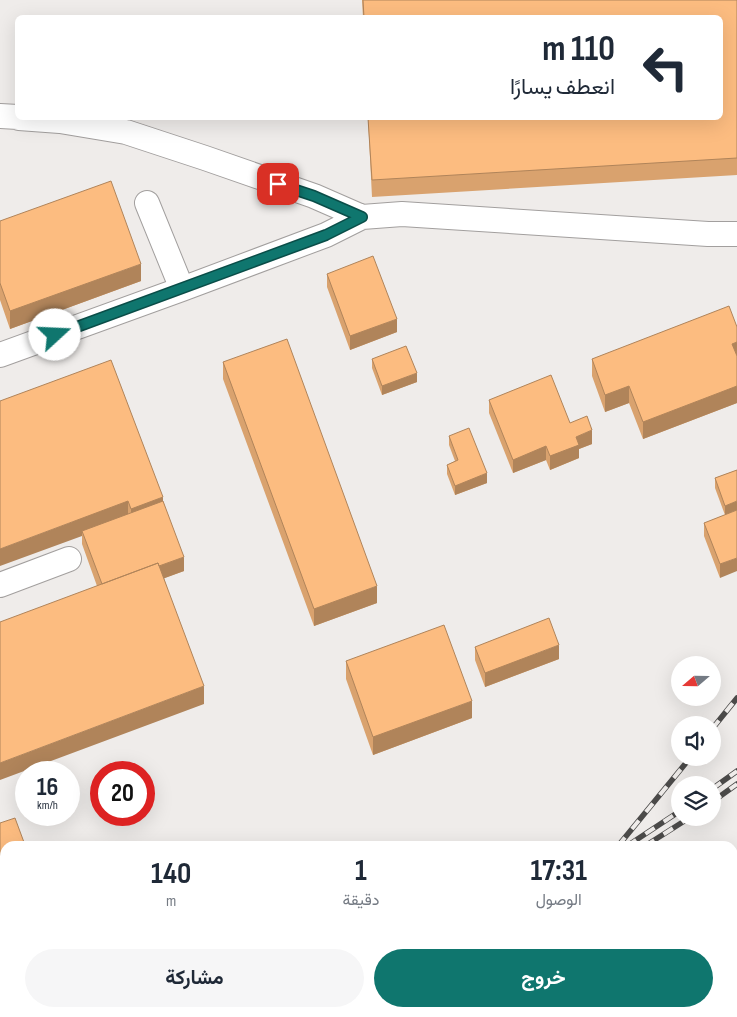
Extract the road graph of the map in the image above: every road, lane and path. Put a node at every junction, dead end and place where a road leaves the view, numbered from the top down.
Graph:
1 (0, 116) edge
2 (15, 117) edge
3 (50, 120) edge
4 (147, 202) dead end
5 (362, 217) junction
6 (737, 234) edge
7 (182, 289) junction
8 (0, 355) edge
9 (70, 559) dead end
10 (0, 585) edge

1 - 2 lane
3 - 5 lane
4 - 7 lane
5 - 6 lane
5 - 7 lane
7 - 8 lane
9 - 10 lane

